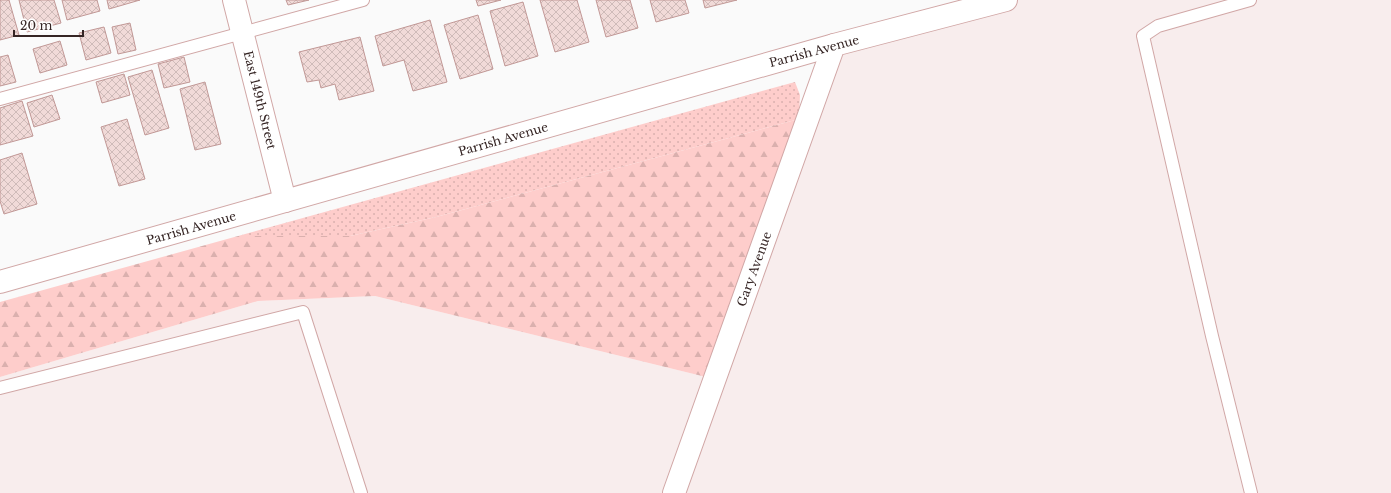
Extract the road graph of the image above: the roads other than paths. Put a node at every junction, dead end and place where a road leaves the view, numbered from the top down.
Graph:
1 (234, 0) edge
2 (363, 0) edge
3 (1006, 0) edge
4 (1250, 0) edge
5 (243, 33) junction
6 (834, 45) junction
7 (0, 99) edge
8 (285, 201) junction
9 (0, 282) edge
10 (0, 388) edge
11 (361, 493) edge
12 (674, 493) edge
13 (1251, 493) edge

1 - 5 street, East 149th Street
2 - 5 lane
3 - 6 street, Parrish Avenue
4 - 13 lane
5 - 7 lane
5 - 8 street, East 149th Street
6 - 8 street, Parrish Avenue
6 - 12 street, Gary Avenue
8 - 9 street, Parrish Avenue
10 - 11 lane

